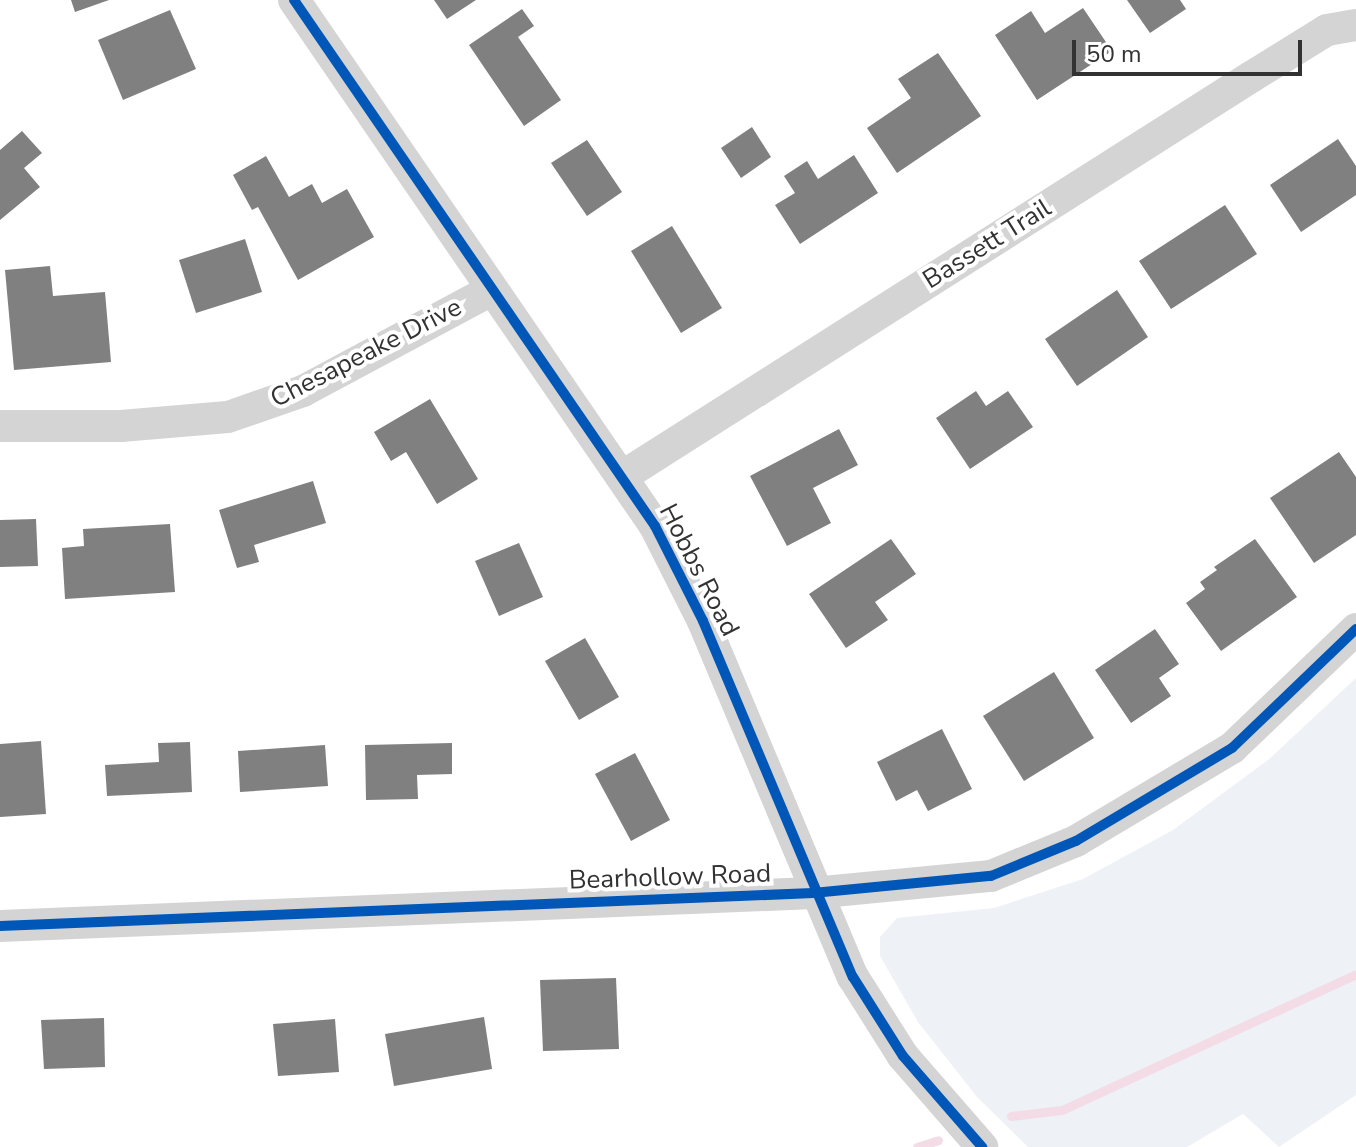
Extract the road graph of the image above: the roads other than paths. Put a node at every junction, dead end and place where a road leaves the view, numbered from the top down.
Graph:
1 (294, 0) edge
2 (1356, 25) edge
3 (491, 290) junction
4 (0, 426) edge
5 (623, 476) junction
6 (1356, 629) edge
7 (813, 893) junction
8 (0, 926) edge
9 (982, 1147) edge

1 - 3 street, Hobbs Road
2 - 5 street, Bassett Trail
3 - 4 street, Chesapeake Drive
3 - 5 street, Hobbs Road
5 - 7 street, Hobbs Road
6 - 7 street, Bearhollow Road
7 - 8 street, Bearhollow Road
7 - 9 street, Hobbs Road

